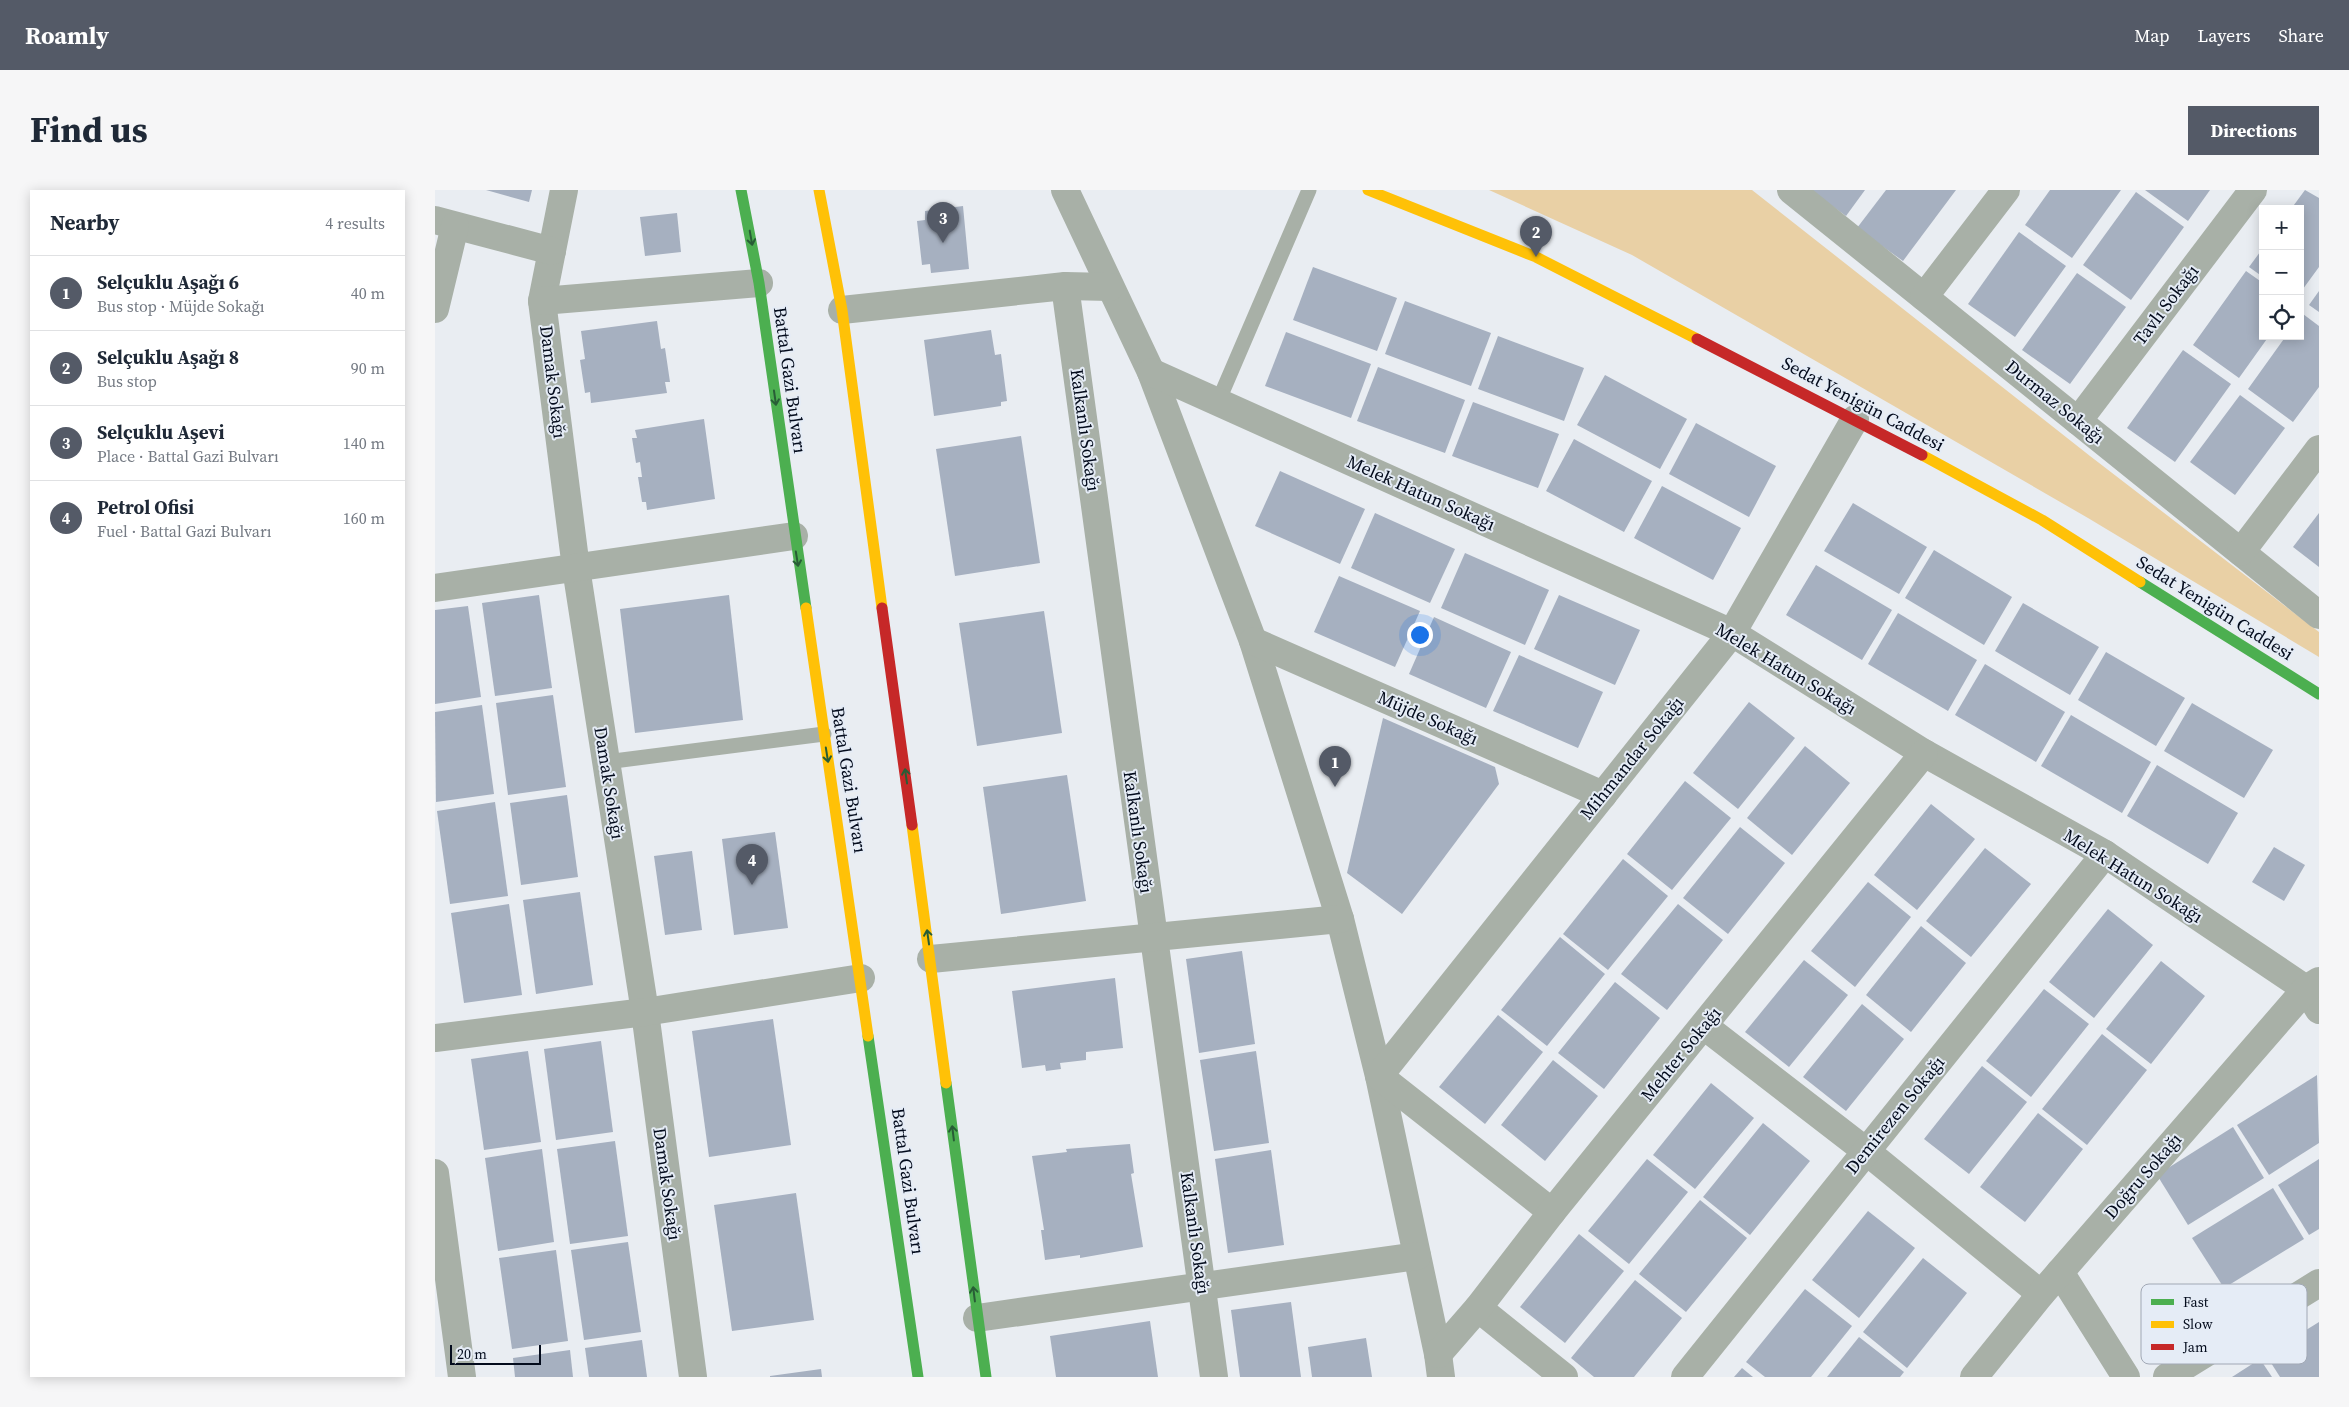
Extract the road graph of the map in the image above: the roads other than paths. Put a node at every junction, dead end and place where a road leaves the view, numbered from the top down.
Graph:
1 (565, 190) edge
2 (741, 190) edge
3 (819, 190) edge
4 (1065, 190) edge
5 (1309, 190) edge
6 (1368, 190) edge
7 (1791, 190) edge
8 (2006, 190) edge
9 (2253, 190) edge
10 (445, 223) edge
11 (552, 251) junction
12 (759, 283) junction
13 (1065, 286) junction
14 (1109, 287) junction
15 (1925, 297) junction
16 (542, 301) junction
17 (435, 309) edge
18 (842, 310) junction
19 (1151, 372) junction
20 (1218, 402) junction
21 (1855, 418) junction
22 (2078, 420) junction
23 (2319, 449) edge
24 (794, 536) junction
25 (2241, 552) junction
26 (576, 568) junction
27 (435, 588) edge
28 (2319, 615) edge
29 (1732, 633) junction
30 (1253, 641) junction
31 (2319, 694) edge
32 (824, 734) junction
33 (1924, 753) junction
34 (606, 762) junction
35 (1603, 795) junction
36 (2105, 854) junction
37 (1340, 919) junction
38 (1152, 936) junction
39 (931, 959) junction
40 (861, 978) junction
41 (2315, 993) edge
42 (645, 1012) junction
43 (1703, 1026) junction
44 (435, 1038) edge
45 (1379, 1076) junction
46 (1866, 1151) junction
47 (435, 1173) edge
48 (1552, 1212) junction
49 (1417, 1256) junction
50 (2060, 1272) junction
51 (2319, 1282) edge
52 (1203, 1288) junction
53 (2307, 1290) edge
54 (2041, 1294) junction
55 (1478, 1308) junction
56 (977, 1318) junction
57 (2188, 1364) edge
58 (1439, 1365) edge
59 (462, 1377) edge
60 (693, 1377) edge
61 (918, 1377) edge
62 (986, 1377) edge
63 (1214, 1377) edge
64 (1564, 1377) edge
65 (1685, 1377) edge
66 (1974, 1377) edge
67 (2126, 1377) edge
68 (2167, 1377) edge

1 - 11 street, Damak Sokağı
2 -> 12 main road, Battal Gazi Bulvarı
3 - 18 main road
4 - 14 street
5 - 20 lane
6 - 21 main road, Sedat Yenigün Caddesi
7 - 15 street, Durmaz Sokağı
8 - 15 street
9 - 22 street, Tavlı Sokağı
10 - 11 street
10 - 17 street
11 - 16 street, Damak Sokağı
12 - 16 street
12 -> 24 main road, Battal Gazi Bulvarı
13 - 14 street
13 - 18 street
13 - 38 street, Kalkanlı Sokağı
14 - 19 street
15 - 22 street, Durmaz Sokağı
16 - 26 street, Damak Sokağı
39 -> 18 main road
19 - 20 street, Melek Hatun Sokağı
19 - 30 street
20 - 29 street, Melek Hatun Sokağı
21 - 29 street, Mihmandar Sokağı
21 - 31 main road, Sedat Yenigün Caddesi
22 - 25 street, Durmaz Sokağı
23 - 25 street
24 - 26 street
24 -> 32 main road, Battal Gazi Bulvarı
25 - 28 street, Durmaz Sokağı
26 - 27 street
26 - 34 street, Damak Sokağı
29 - 33 street, Melek Hatun Sokağı
29 - 35 street, Mihmandar Sokağı
30 - 35 street, Müjde Sokağı
30 - 37 street
32 - 34 lane
32 -> 40 main road, Battal Gazi Bulvarı
33 - 36 street, Melek Hatun Sokağı
33 - 43 street, Mehter Sokağı
34 - 42 street, Damak Sokağı
35 - 45 street, Mihmandar Sokağı
36 - 41 street, Melek Hatun Sokağı
36 - 46 street, Demirezen Sokağı
37 - 38 street
37 - 45 street
38 - 39 street
38 - 52 street, Kalkanlı Sokağı
56 -> 39 main road
40 - 42 street
40 - 61 main road, Battal Gazi Bulvarı
41 - 50 street, Doğru Sokağı
42 - 44 street
42 - 60 street, Damak Sokağı
43 - 46 street
43 - 48 street, Mehter Sokağı
45 - 48 street
45 - 49 street
46 - 54 street
46 - 65 street, Demirezen Sokağı
47 - 59 street
48 - 55 street, Mehter Sokağı
49 - 52 street
49 - 58 street
50 - 54 street, Doğru Sokağı
50 - 67 street
51 - 53 street
52 - 56 street
52 - 63 street, Kalkanlı Sokağı
54 - 66 street, Doğru Sokağı
55 - 58 street, Mehter Sokağı
55 - 64 street
56 - 62 main road
57 - 68 street

